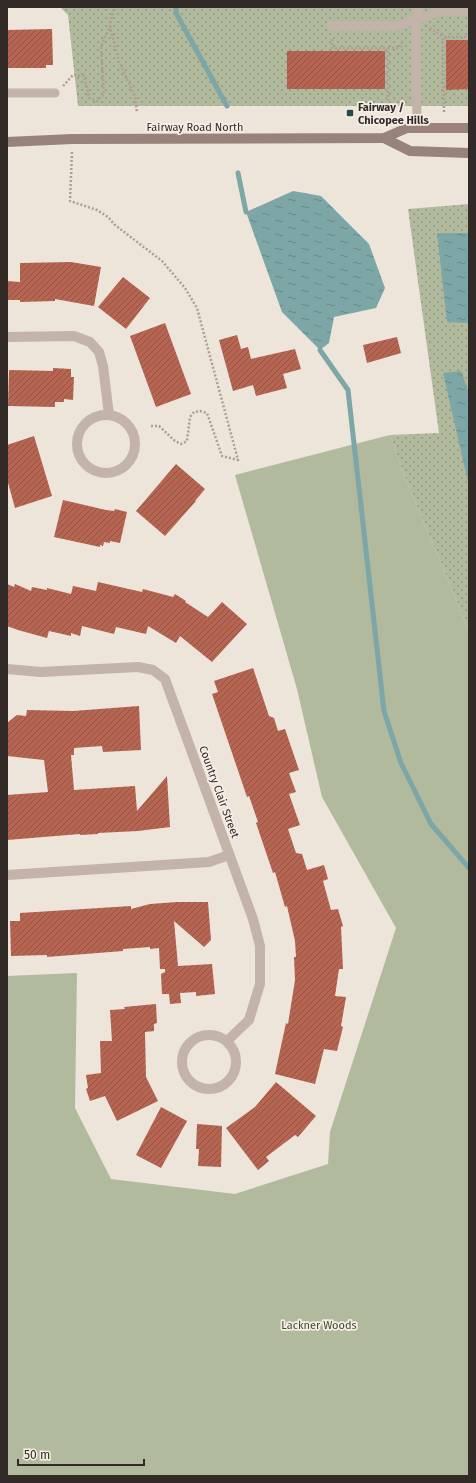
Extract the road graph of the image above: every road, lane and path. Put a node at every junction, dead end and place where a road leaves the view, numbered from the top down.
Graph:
1 (114, 7) edge
2 (418, 7) edge
3 (469, 11) edge
4 (416, 19) junction
5 (110, 26) junction
6 (332, 26) dead end
7 (430, 28) dead end
8 (469, 37) edge
9 (443, 38) junction
10 (404, 40) dead end
11 (332, 48) dead end
12 (388, 48) junction
13 (55, 92) joint
14 (7, 93) edge
15 (388, 112) dead end
16 (444, 112) dead end
17 (137, 113) dead end
18 (417, 128) junction
19 (469, 128) edge
20 (384, 138) junction
21 (72, 139) junction
22 (7, 142) edge
23 (469, 154) edge
24 (7, 336) edge
25 (109, 415) junction
26 (151, 426) dead end
27 (7, 669) edge
28 (229, 854) junction
29 (7, 875) edge
30 (228, 1041) junction

1 - 5 path
2 - 4 lane
3 - 4 lane
4 - 6 lane
4 - 18 lane
5 - 13 path
5 - 17 path
7 - 9 path
8 - 9 path
9 - 16 path
10 - 12 path
11 - 12 path
12 - 15 path
13 - 14 lane
18 - 19 main road, Fairway Road North
18 - 20 main road, Fairway Road North
20 - 21 main road, Fairway Road North
20 - 23 main road, Fairway Road North
21 - 22 main road, Fairway Road North
21 - 26 path
24 - 25 street
25 - 25 street
27 - 28 street, Country Clair Street
28 - 29 street, Country Clair Street
28 - 30 street
30 - 30 street

